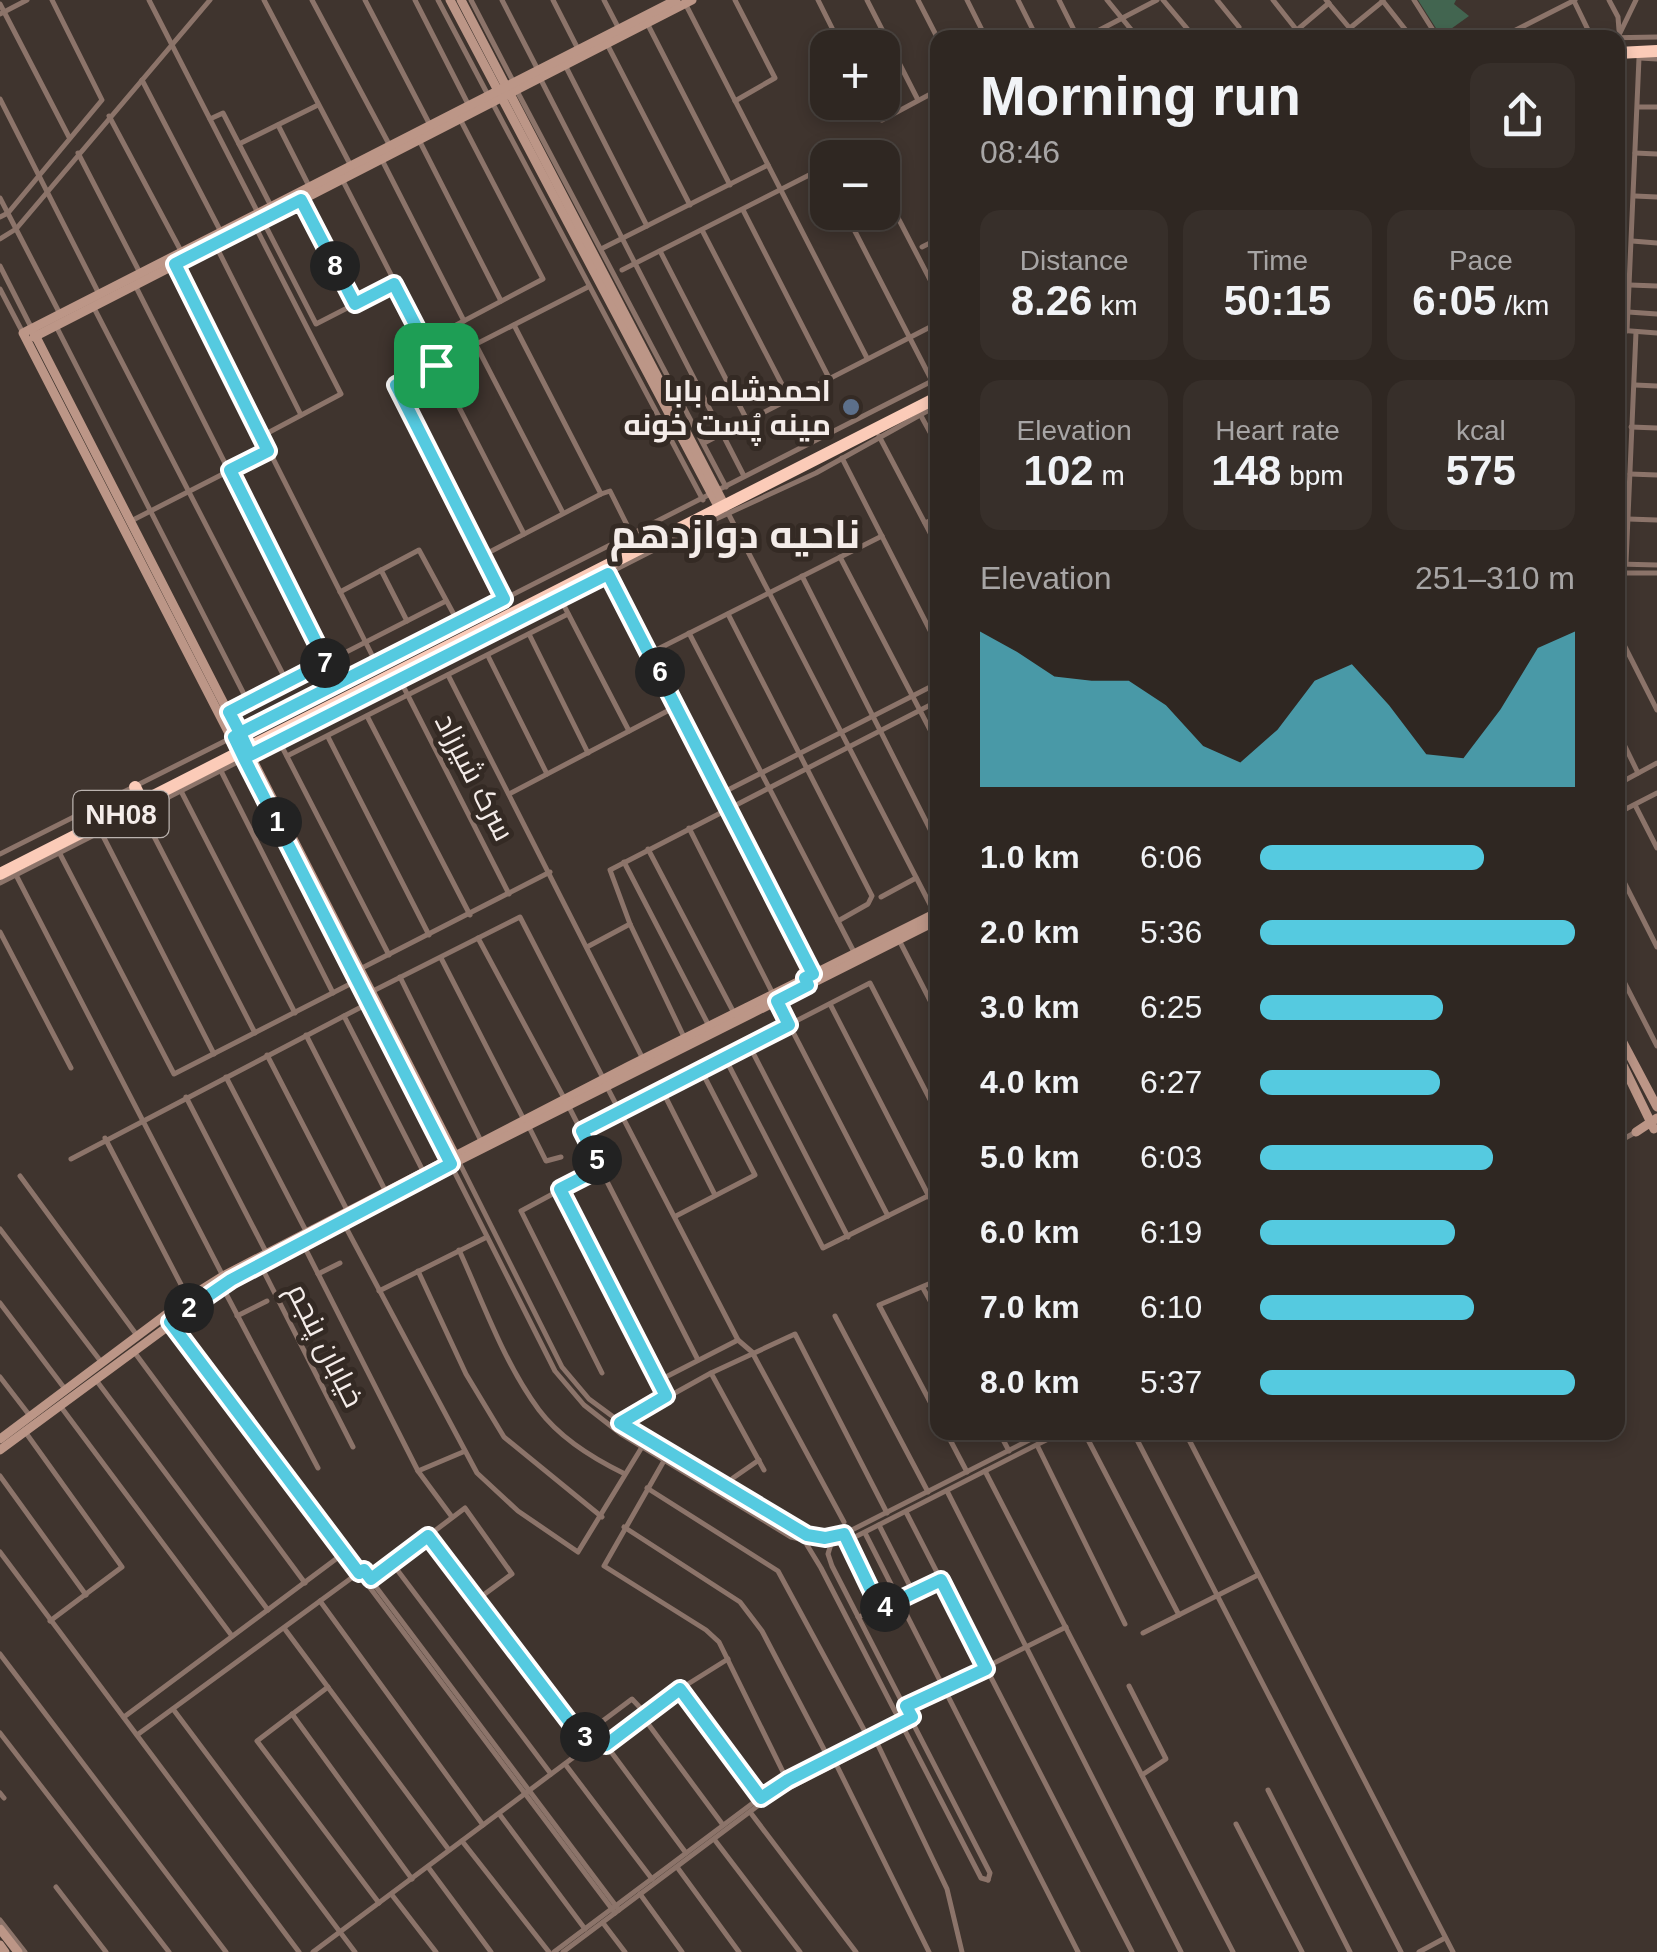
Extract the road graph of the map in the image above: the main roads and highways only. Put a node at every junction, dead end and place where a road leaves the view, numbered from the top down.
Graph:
1 (1625, 49) edge
2 (1657, 52) edge
3 (930, 389) edge
4 (719, 500) junction
5 (242, 747) junction
6 (0, 871) edge

1 - 2 highway
3 - 4 highway, NH08
4 - 5 highway, NH08
4 - 5 highway, NH08
5 - 6 highway, NH08
5 - 6 highway, NH08

